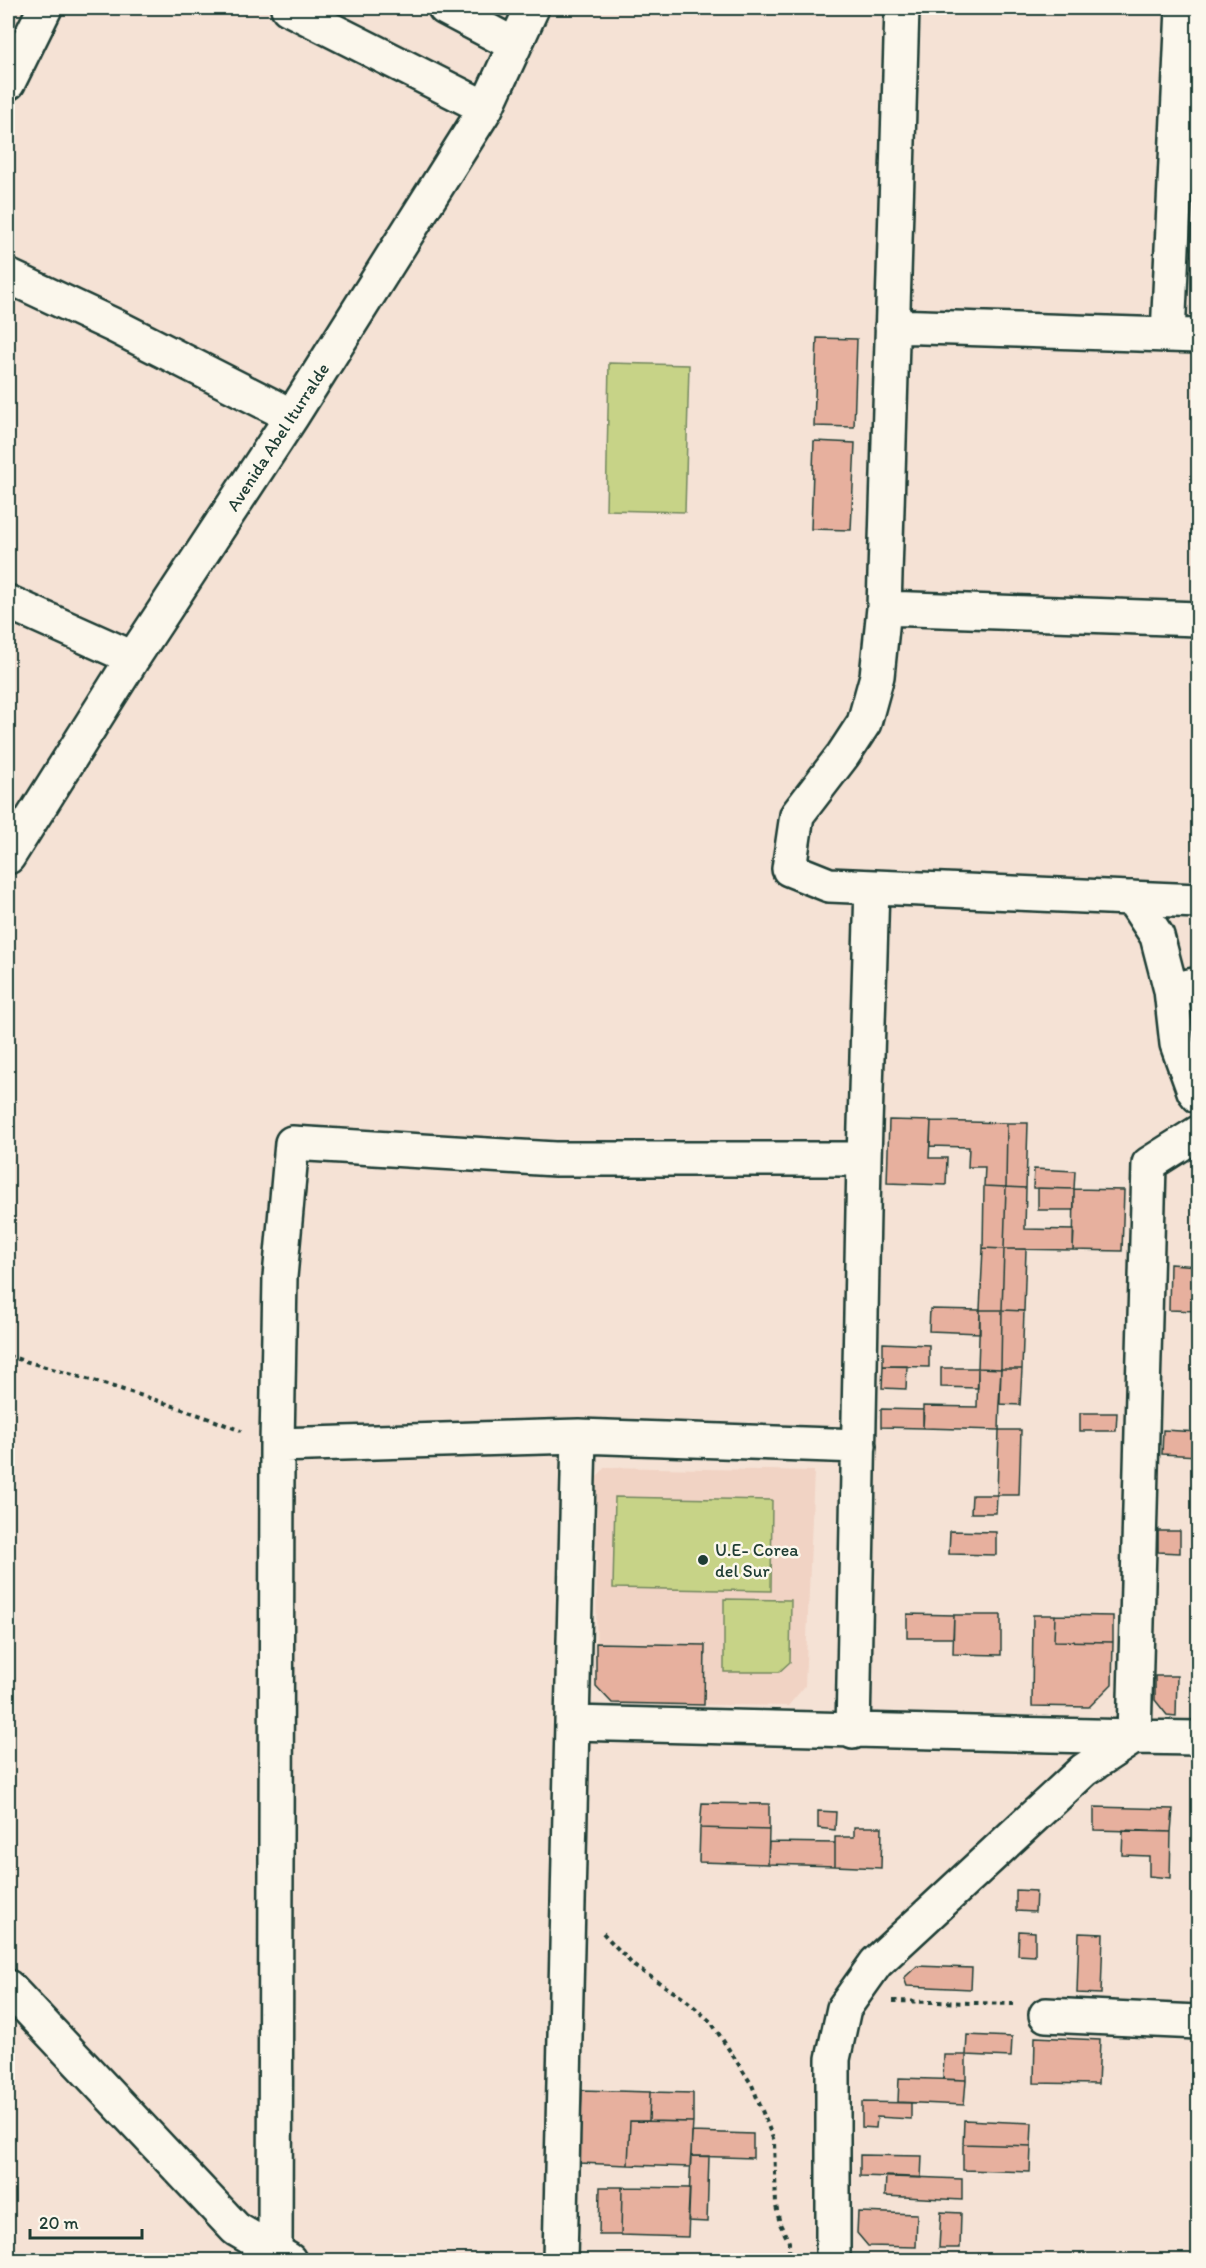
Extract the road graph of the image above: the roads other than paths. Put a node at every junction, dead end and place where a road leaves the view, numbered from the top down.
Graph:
1 (45, 8) edge
2 (288, 8) edge
3 (445, 8) edge
4 (532, 8) edge
5 (902, 8) edge
6 (1183, 8) edge
7 (515, 45) junction
8 (8, 83) edge
9 (486, 108) junction
10 (8, 276) edge
11 (892, 326) junction
12 (1184, 336) edge
13 (292, 416) junction
14 (8, 602) edge
15 (884, 608) junction
16 (1198, 619) edge
17 (133, 658) junction
18 (8, 857) edge
19 (872, 887) junction
20 (1132, 898) junction
21 (1198, 900) edge
22 (1185, 987) edge
23 (1198, 1096) edge
24 (1198, 1133) edge
25 (864, 1159) junction
26 (579, 1436) junction
27 (277, 1445) junction
28 (859, 1446) junction
29 (572, 1724) junction
30 (853, 1732) junction
31 (1134, 1737) junction
32 (1198, 1738) edge
33 (8, 1987) edge
34 (1046, 2015) road end
35 (1198, 2022) edge
36 (279, 2258) edge
37 (560, 2260) edge
38 (833, 2260) edge

1 - 8 street
2 - 9 street
3 - 7 street
4 - 7 street, Avenida Abel Iturralde
5 - 11 street
6 - 12 street
7 - 9 street, Avenida Abel Iturralde
9 - 13 street, Avenida Abel Iturralde
10 - 13 street
11 - 12 street
11 - 15 street
13 - 17 street, Avenida Abel Iturralde
14 - 17 street
15 - 16 street
15 - 19 street
17 - 18 street, Avenida Abel Iturralde
19 - 20 street
19 - 25 street
20 - 21 street
20 - 22 street
22 - 23 street
24 - 31 street
25 - 27 street
25 - 28 street
26 - 27 street
26 - 28 street
26 - 29 street
27 - 36 street
28 - 30 street
29 - 30 street
29 - 37 street
30 - 31 street
31 - 32 street
31 - 38 street
33 - 36 street
34 - 35 street

